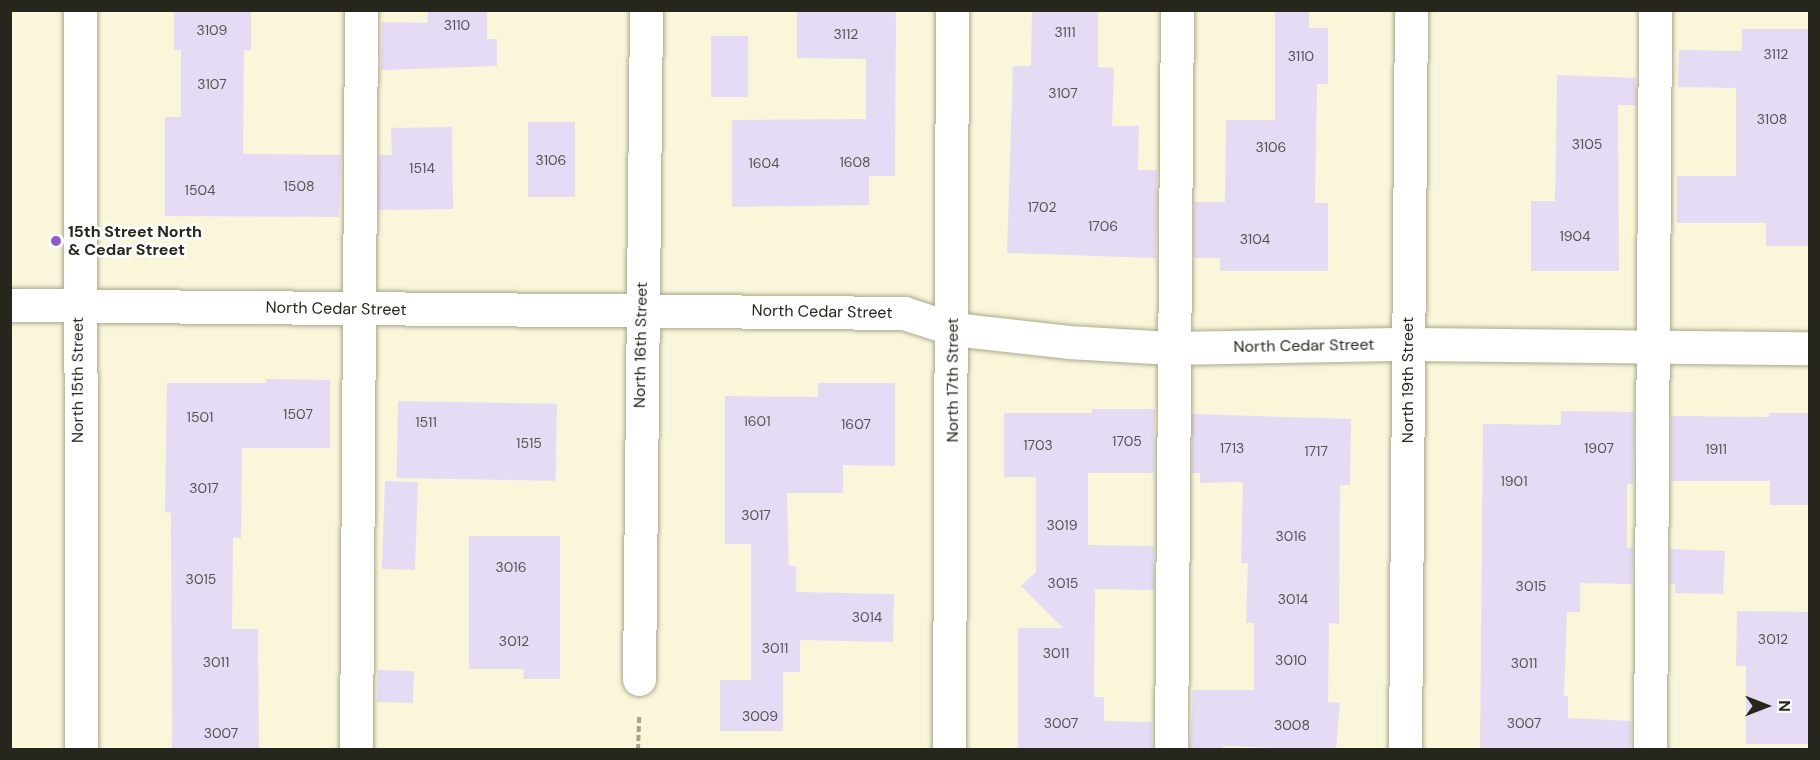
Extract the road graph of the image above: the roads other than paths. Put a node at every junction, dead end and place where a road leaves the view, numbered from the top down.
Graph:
1 (80, 10) edge
2 (361, 10) edge
3 (646, 10) edge
4 (952, 10) edge
5 (1178, 10) edge
6 (1411, 10) edge
7 (1655, 10) edge
8 (78, 304) junction
9 (10, 305) edge
10 (356, 310) junction
11 (641, 310) junction
12 (953, 329) junction
13 (1408, 344) junction
14 (1653, 346) junction
15 (1172, 348) junction
16 (1809, 348) edge
17 (639, 679) dead end
18 (81, 750) edge
19 (356, 750) edge
20 (949, 750) edge
21 (1171, 750) edge
22 (1405, 750) edge
23 (1650, 750) edge

1 - 8 street, North 15th Street
2 - 10 street
3 - 11 street, North 16th Street
4 - 12 street, North 17th Street
5 - 15 street
6 - 13 street, North 19th Street
7 - 14 street
8 - 9 street, North Cedar Street
8 - 10 street, North Cedar Street
8 - 18 street, North 15th Street
10 - 11 street, North Cedar Street
10 - 19 street
11 - 12 street, North Cedar Street
11 - 17 street, North 16th Street
12 - 15 street, North Cedar Street
12 - 20 street, North 17th Street
13 - 14 street, North Cedar Street
13 - 15 street, North Cedar Street
13 - 22 street, North 19th Street
14 - 16 street, North Cedar Street
14 - 23 street
15 - 21 street

